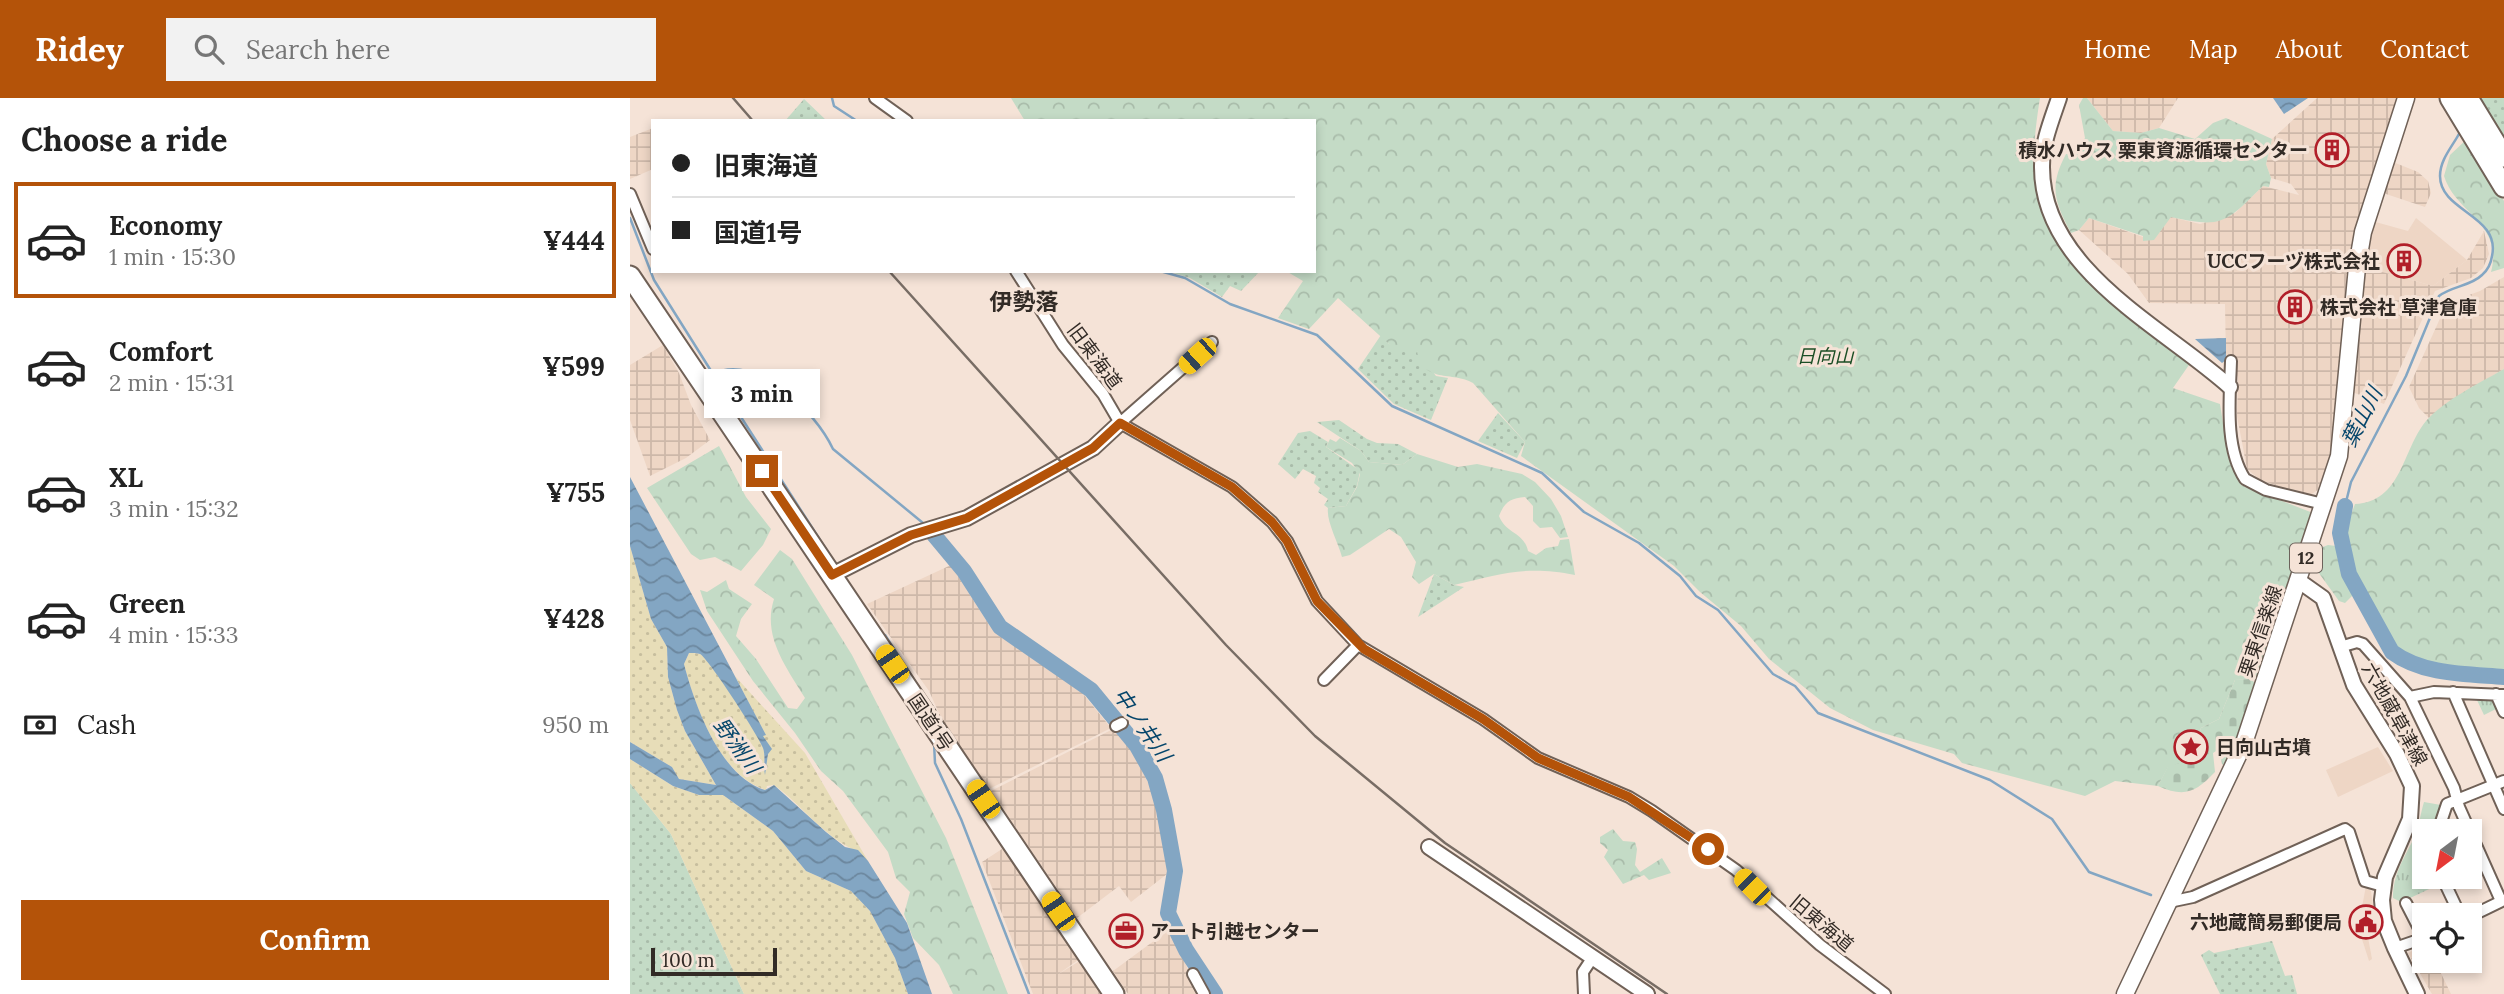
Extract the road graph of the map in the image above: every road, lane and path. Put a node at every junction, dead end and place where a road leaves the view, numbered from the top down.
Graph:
1 (875, 98) edge
2 (2059, 98) edge
3 (2406, 98) edge
4 (2450, 98) edge
5 (2468, 98) edge
6 (904, 119) edge
7 (2504, 157) edge
8 (2504, 187) edge
9 (630, 194) edge
10 (651, 244) edge
11 (1017, 273) edge
12 (630, 276) edge
13 (1212, 342) dead end
14 (2231, 361) dead end
15 (2230, 387) junction
16 (1120, 423) junction
17 (2323, 504) junction
18 (832, 575) junction
19 (2299, 581) junction
20 (1358, 645) junction
21 (2340, 647) junction
22 (1324, 680) dead end
23 (2453, 692) junction
24 (2500, 695) edge
25 (2410, 697) junction
26 (2504, 712) edge
27 (2499, 783) edge
28 (2457, 799) junction
29 (2504, 809) edge
30 (2441, 819) edge
31 (1429, 847) dead end
32 (2384, 886) junction
33 (2503, 900) edge
34 (2169, 902) junction
35 (2406, 903) dead end
36 (2482, 910) edge
37 (2412, 915) edge
38 (2412, 942) edge
39 (2395, 948) junction
40 (1593, 957) junction
41 (1193, 974) dead end
42 (1114, 994) edge
43 (1204, 994) edge
44 (1584, 994) edge
45 (1647, 994) edge
46 (1885, 994) edge
47 (2124, 994) edge
48 (2417, 994) edge

1 - 6 street
2 - 15 street
3 - 17 main road, 栗東信楽線 / 12
4 - 8 highway
5 - 7 highway
9 - 10 street
11 - 16 street, 旧東海道
12 - 18 highway, 国道1号
13 - 16 street
14 - 15 street
15 - 17 street
16 - 18 street
16 - 20 street, 旧東海道
17 - 19 main road, 栗東信楽線 / 12
18 - 42 highway, 国道1号
19 - 21 street, 六地蔵草津線
19 - 34 main road, 栗東信楽線 / 12
20 - 22 street
20 - 46 street, 旧東海道
21 - 25 street
21 - 32 street, 六地蔵草津線
23 - 24 street
23 - 25 street
23 - 27 street
24 - 26 street
25 - 28 street
27 - 28 street
27 - 29 street
28 - 30 street
28 - 33 street
31 - 40 street
32 - 34 street
32 - 39 street, 六地蔵草津線
33 - 36 street
34 - 47 main road, 栗東信楽線 / 12
35 - 37 street
38 - 39 street
39 - 48 street, 六地蔵草津線
40 - 44 street
40 - 45 street
41 - 43 street

